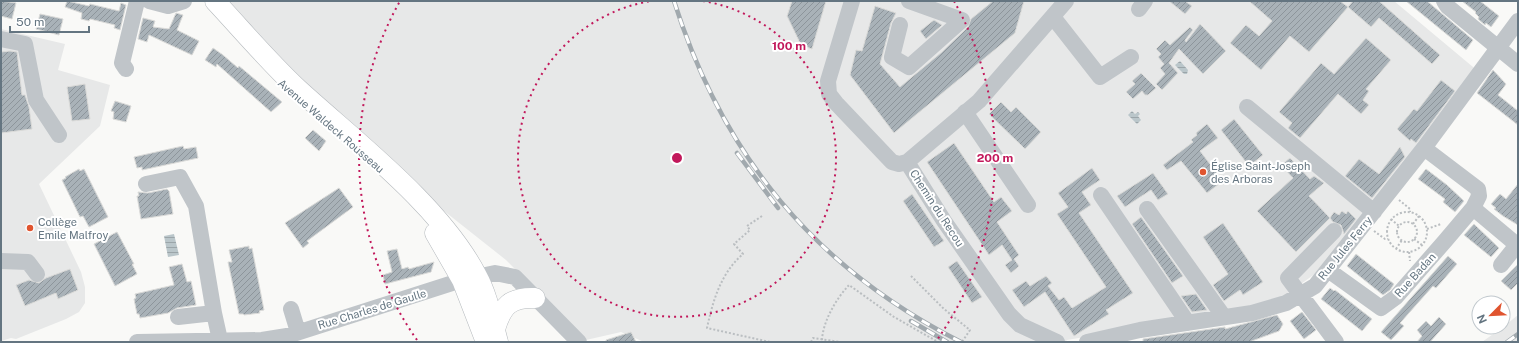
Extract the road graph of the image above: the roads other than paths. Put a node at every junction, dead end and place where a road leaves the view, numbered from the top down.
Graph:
1 (137, 1) edge
2 (149, 1) edge
3 (184, 1) edge
4 (202, 1) edge
5 (215, 1) edge
6 (852, 1) edge
7 (908, 1) edge
8 (1066, 1) edge
9 (1444, 1) edge
10 (1053, 17) junction
11 (1518, 21) edge
12 (900, 25) dead end
13 (1, 38) edge
14 (1498, 47) junction
15 (1131, 57) dead end
16 (1518, 64) edge
17 (126, 69) dead end
18 (1246, 106) dead end
19 (965, 112) junction
20 (59, 135) dead end
21 (1424, 148) junction
22 (907, 162) junction
23 (146, 184) dead end
24 (1101, 195) dead end
25 (1028, 205) dead end
26 (1473, 208) junction
27 (1147, 210) dead end
28 (1370, 218) junction
29 (1334, 231) dead end
30 (1518, 244) edge
31 (1, 260) edge
32 (1501, 265) dead end
33 (1328, 270) junction
34 (37, 274) dead end
35 (470, 278) junction
36 (1300, 295) junction
37 (535, 298) junction
38 (291, 309) dead end
39 (214, 313) junction
40 (178, 317) dead end
41 (1224, 317) junction
42 (1188, 323) junction
43 (298, 332) junction
44 (493, 338) edge
45 (220, 340) junction
46 (262, 341) edge
47 (137, 342) edge
48 (579, 342) edge
49 (1056, 342) edge
50 (1087, 342) edge
51 (1336, 342) edge

1 - 17 street
2 - 3 street
4 - 35 main road, Avenue Waldeck Rousseau
5 - 35 main road, Avenue Waldeck Rousseau
6 - 22 street
7 - 12 street
8 - 10 street, Chemin du Recou
9 - 14 street
10 - 15 street
10 - 19 street, Chemin du Recou
11 - 14 street, Rue Jules Ferry
13 - 20 street
14 - 16 street
14 - 21 street, Rue Jules Ferry
18 - 28 street
19 - 22 street, Chemin du Recou
19 - 25 street
21 - 26 street, Rue Badan
21 - 28 street, Rue Jules Ferry
22 - 49 street, Chemin du Recou
23 - 39 street
24 - 42 street
26 - 30 street
26 - 33 street, Rue Badan
27 - 41 street
28 - 33 street, Rue Jules Ferry
29 - 36 street
30 - 32 street
31 - 34 street
33 - 36 street, Rue Jules Ferry
35 - 37 street, Rue Charles de Gaulle
35 - 43 street, Rue Charles de Gaulle
35 - 44 main road
36 - 41 street, Rue Jules Ferry
36 - 51 street
37 - 44 main road
37 - 48 street, Rue Charles de Gaulle
38 - 43 street
39 - 40 street
39 - 45 street
41 - 42 street, Rue Jules Ferry
42 - 50 street, Rue Jules Ferry
43 - 46 street, Rue Charles de Gaulle
45 - 46 street, Rue Charles de Gaulle
45 - 47 street, Rue Charles de Gaulle

